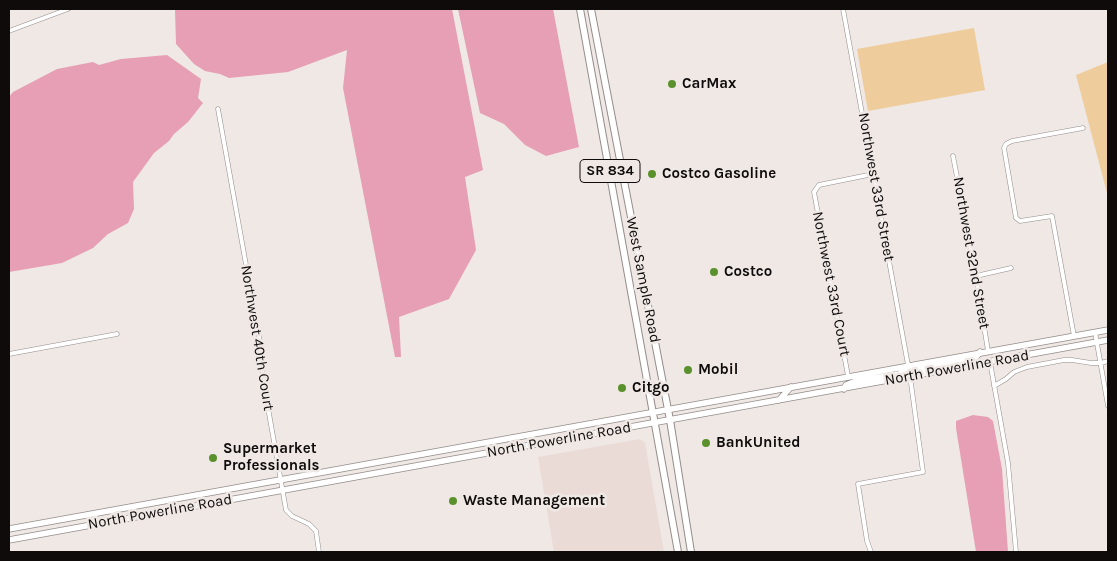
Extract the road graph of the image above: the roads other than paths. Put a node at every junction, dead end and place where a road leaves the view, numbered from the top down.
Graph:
1 (68, 9) edge
2 (580, 9) edge
3 (591, 9) edge
4 (843, 9) edge
5 (9, 31) edge
6 (218, 109) dead end
7 (1083, 128) dead end
8 (953, 156) dead end
9 (873, 174) junction
10 (1011, 268) dead end
11 (976, 276) junction
12 (1108, 330) edge
13 (1095, 332) junction
14 (117, 334) dead end
15 (1074, 336) junction
16 (1108, 340) edge
17 (1097, 342) junction
18 (988, 351) junction
19 (980, 352) junction
20 (9, 354) edge
21 (1108, 361) edge
22 (990, 362) junction
23 (1101, 363) junction
24 (908, 365) junction
25 (848, 376) junction
26 (910, 376) junction
27 (994, 386) junction
28 (791, 387) junction
29 (844, 389) junction
30 (779, 400) junction
31 (1108, 406) edge
32 (668, 409) junction
33 (653, 412) junction
34 (670, 420) junction
35 (655, 423) junction
36 (540, 433) junction
37 (529, 446) junction
38 (429, 453) junction
39 (402, 458) junction
40 (417, 466) junction
41 (281, 480) junction
42 (282, 490) junction
43 (116, 509) junction
44 (103, 523) junction
45 (674, 526) junction
46 (9, 528) edge
47 (9, 540) edge
48 (689, 541) junction
49 (676, 542) junction
50 (320, 552) edge
51 (678, 552) edge
52 (690, 552) edge
53 (871, 552) edge
54 (1016, 552) edge

1 - 5 street
2 - 33 main road, West Sample Road / SR 834
3 - 32 main road, West Sample Road / SR 834
4 - 9 street, Northwest 33rd Street
6 - 41 street, Northwest 40th Court
7 - 15 street
8 - 11 street, Northwest 32nd Street
9 - 24 street, Northwest 33rd Street
9 - 25 street, Northwest 33rd Court
10 - 11 street
11 - 18 street, Northwest 32nd Street
12 - 13 main road, North Powerline Road
13 - 15 main road, North Powerline Road
13 - 17 street
14 - 20 street
15 - 18 main road, North Powerline Road
16 - 17 main road, North Powerline Road
17 - 22 main road, North Powerline Road
17 - 23 street
18 - 19 main road, North Powerline Road
19 - 24 main road, North Powerline Road
19 - 26 main road
21 - 23 street
22 - 26 main road, North Powerline Road
22 - 27 street
23 - 27 street
23 - 31 street
24 - 25 main road, North Powerline Road
24 - 29 main road
25 - 28 main road, North Powerline Road
26 - 29 main road, North Powerline Road
26 - 53 street
27 - 54 street
28 - 30 main road
28 - 32 main road, North Powerline Road
29 - 30 main road, North Powerline Road
30 - 34 main road, North Powerline Road
32 - 33 main road, North Powerline Road
32 - 34 main road, West Sample Road / SR 834
33 - 35 main road, West Sample Road / SR 834
33 - 36 main road, North Powerline Road
34 - 35 main road, North Powerline Road
34 - 48 main road, West Sample Road / SR 834
35 - 37 main road, North Powerline Road
35 - 45 main road, West Sample Road / SR 834
36 - 37 main road
36 - 38 main road, North Powerline Road
37 - 40 main road, North Powerline Road
38 - 39 main road, North Powerline Road
38 - 40 main road
39 - 40 main road
39 - 41 main road, North Powerline Road
40 - 42 main road, North Powerline Road
41 - 42 street, Northwest 40th Court
41 - 43 main road, North Powerline Road
42 - 44 main road, North Powerline Road
42 - 50 street, Northwest 40th Court
43 - 44 main road
43 - 46 main road, North Powerline Road
44 - 47 main road, North Powerline Road
45 - 48 main road
45 - 49 main road, West Sample Road / SR 834
48 - 52 main road, West Sample Road / SR 834
49 - 51 main road, West Sample Road / SR 834
49 - 52 main road

